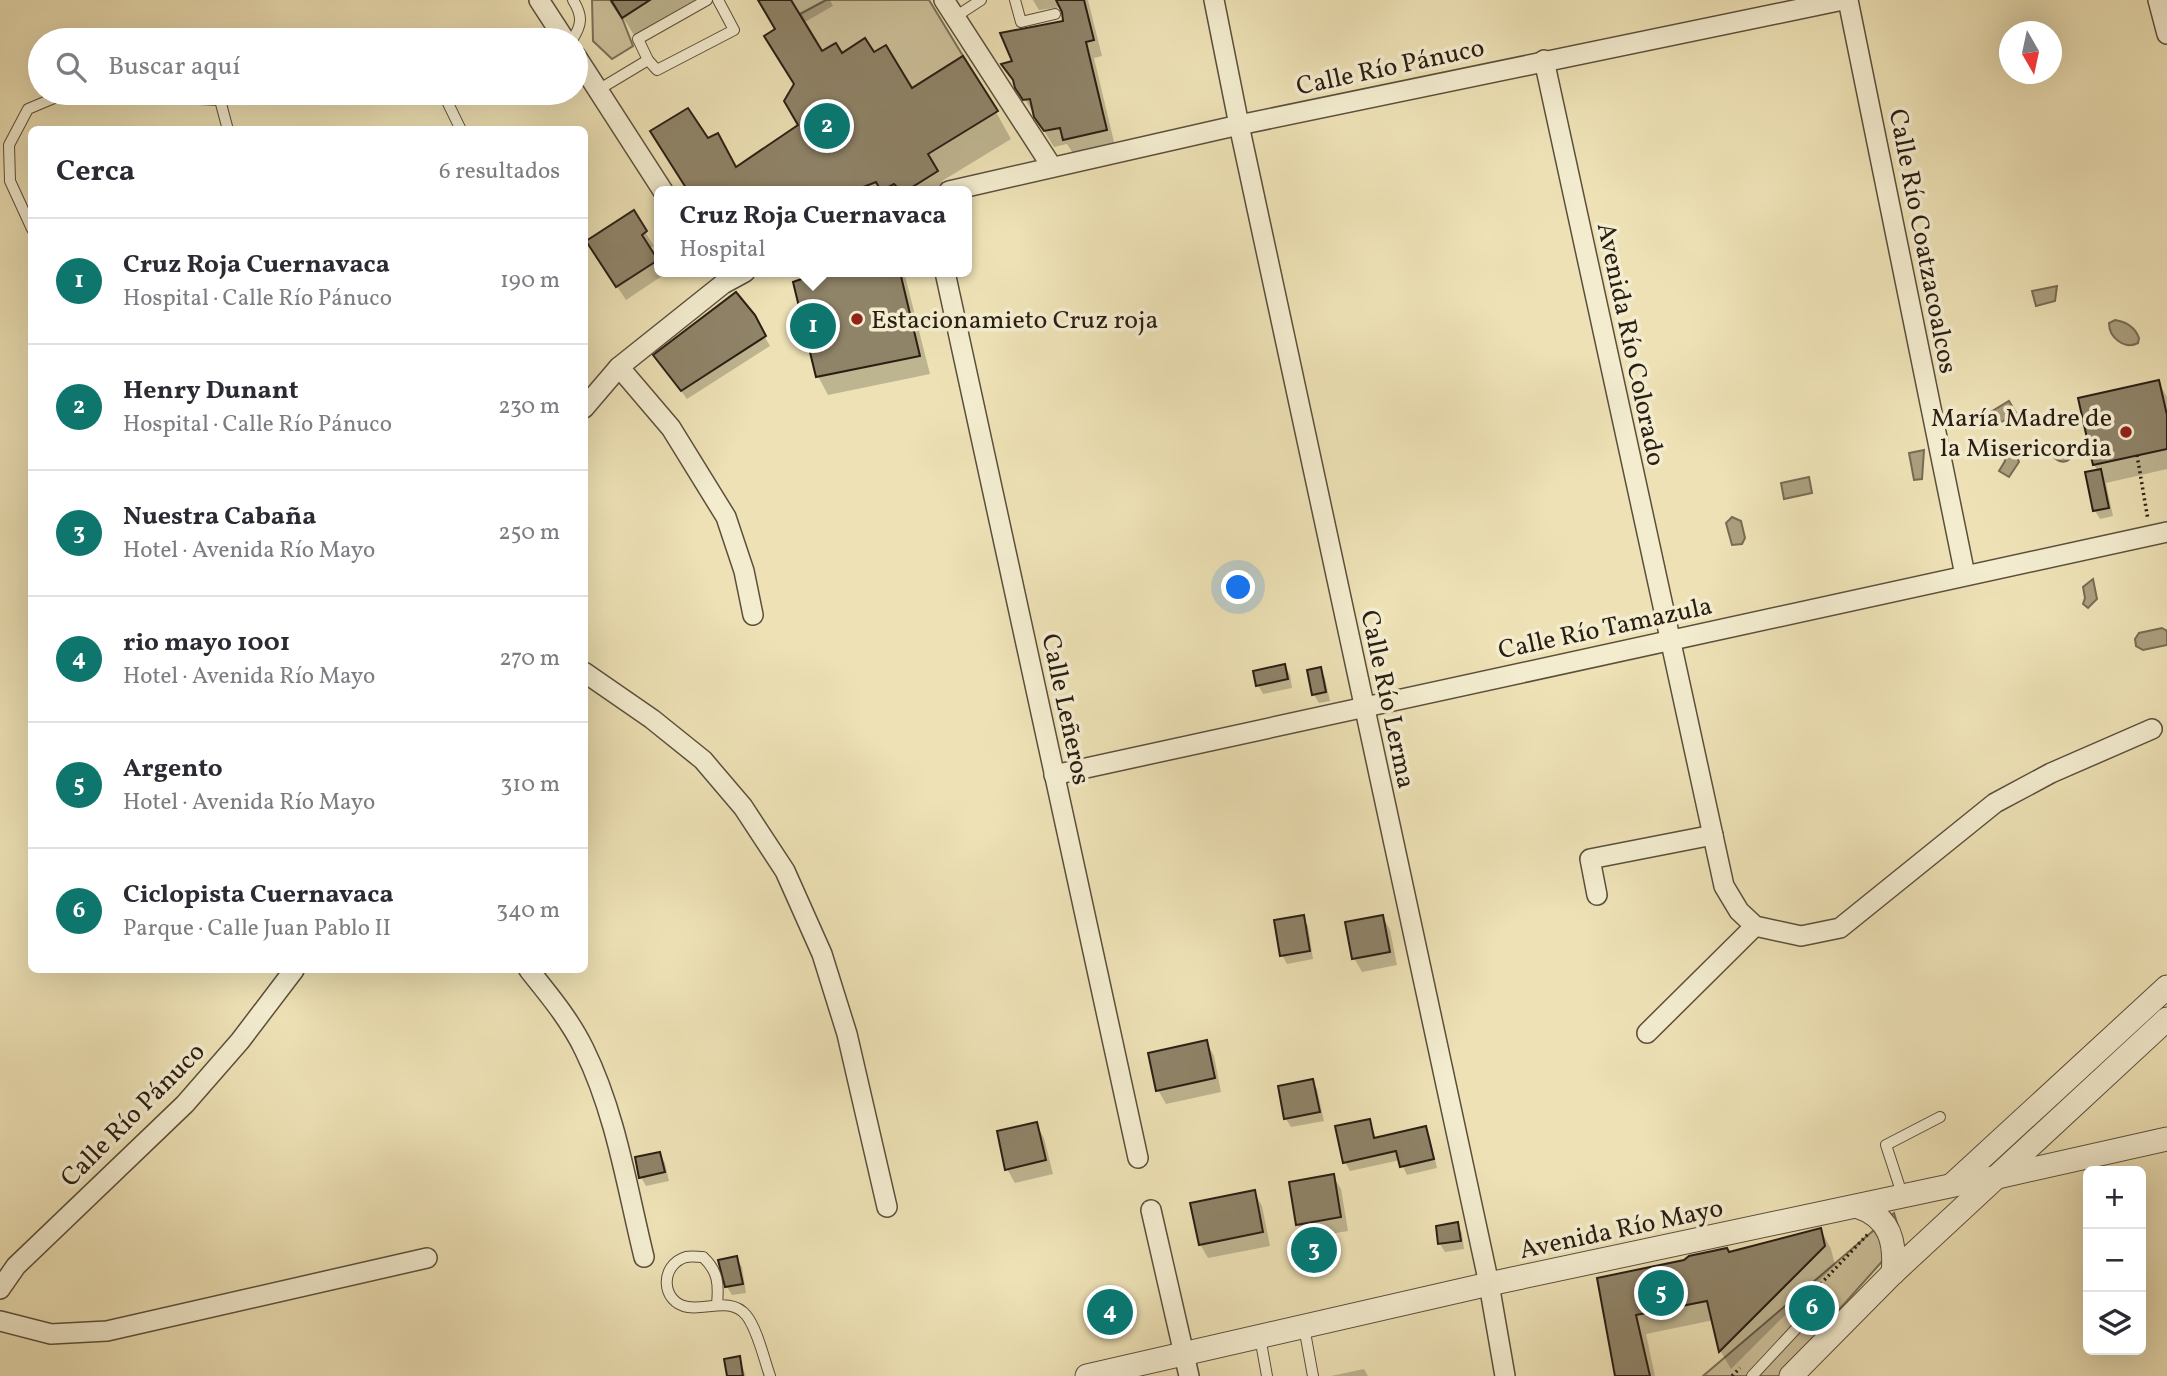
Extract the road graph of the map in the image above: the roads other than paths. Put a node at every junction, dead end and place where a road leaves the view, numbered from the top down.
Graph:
1 (539, 0) edge
2 (573, 0) edge
3 (708, 0) edge
4 (718, 0) edge
5 (981, 0) edge
6 (1015, 0) edge
7 (1214, 0) edge
8 (1846, 0) edge
9 (2158, 0) edge
10 (949, 8) edge
11 (1055, 14) dead end
12 (557, 28) edge
13 (579, 28) edge
14 (2167, 34) edge
15 (648, 60) junction
16 (1544, 60) junction
17 (588, 75) edge
18 (598, 90) junction
19 (38, 105) edge
20 (221, 105) edge
21 (449, 105) edge
22 (1239, 125) junction
23 (227, 126) edge
24 (459, 126) edge
25 (1052, 167) junction
26 (660, 186) edge
27 (971, 186) edge
28 (28, 220) edge
29 (946, 277) edge
30 (719, 278) edge
31 (619, 367) junction
32 (588, 400) edge
33 (2159, 534) edge
34 (1965, 575) junction
35 (752, 615) dead end
36 (1669, 640) junction
37 (588, 675) edge
38 (1364, 706) junction
39 (2152, 729) dead end
40 (1055, 775) junction
41 (1713, 835) junction
42 (1597, 895) dead end
43 (1755, 926) junction
44 (292, 973) edge
45 (531, 973) edge
46 (2167, 987) edge
47 (2167, 1019) edge
48 (1647, 1033) dead end
49 (1940, 1116) dead end
50 (2167, 1139) edge
51 (1138, 1158) dead end
52 (1993, 1178) junction
53 (1950, 1187) junction
54 (1903, 1197) junction
55 (887, 1207) dead end
56 (1859, 1207) junction
57 (1151, 1210) dead end
58 (644, 1257) dead end
59 (427, 1258) dead end
60 (1892, 1273) junction
61 (1489, 1284) junction
62 (0, 1289) edge
63 (717, 1304) junction
64 (0, 1321) edge
65 (1841, 1323) junction
66 (1304, 1327) junction
67 (1259, 1338) junction
68 (1187, 1365) edge
69 (770, 1376) edge
70 (1087, 1376) edge
71 (1267, 1376) edge
72 (1313, 1376) edge
73 (1505, 1376) edge
74 (1752, 1376) edge
75 (1791, 1376) edge

1 - 12 street
2 - 13 lane
3 - 15 lane
4 - 15 lane
5 - 10 lane
6 - 11 lane
7 - 22 street, Calle Río Lerma
8 - 16 street, Calle Río Pánuco
8 - 34 street, Calle Río Coatzacoalcos
9 - 14 street
10 - 25 street
15 - 18 lane
16 - 22 street, Calle Río Pánuco
16 - 36 street, Avenida Río Colorado
17 - 18 street
18 - 26 street
19 - 28 lane
20 - 23 lane
21 - 24 lane
22 - 25 street, Calle Río Pánuco
22 - 38 street, Calle Río Lerma
25 - 27 street, Calle Río Pánuco
29 - 40 street, Calle Leñeros
30 - 31 street
31 - 32 street
31 - 35 street
33 - 34 street, Calle Río Tamazula
34 - 36 street, Calle Río Tamazula
36 - 38 street, Calle Río Tamazula
36 - 41 street, Avenida Río Colorado
37 - 55 street
38 - 40 street, Calle Río Tamazula
38 - 61 street, Calle Río Lerma
39 - 43 street
40 - 51 street, Calle Leñeros
41 - 42 street
41 - 43 street, Avenida Río Colorado
43 - 48 street
44 - 62 street, Calle Río Pánuco
45 - 58 street
46 - 53 street
47 - 52 street
49 - 54 lane
50 - 52 street, Avenida Río Mayo
52 - 53 street, Avenida Río Mayo
52 - 60 street
53 - 54 street, Avenida Río Mayo
54 - 56 street, Avenida Río Mayo
56 - 60 street
56 - 61 street, Avenida Río Mayo
57 - 68 street
59 - 64 street
60 - 65 street
61 - 66 street, Avenida Río Mayo
61 - 73 street, Calle Río Lerma
63 - 63 lane
63 - 69 lane
65 - 74 lane
65 - 75 street
66 - 67 street, Avenida Río Mayo
66 - 72 lane
67 - 68 street, Avenida Río Mayo
67 - 71 lane
68 - 70 street, Avenida Río Mayo

